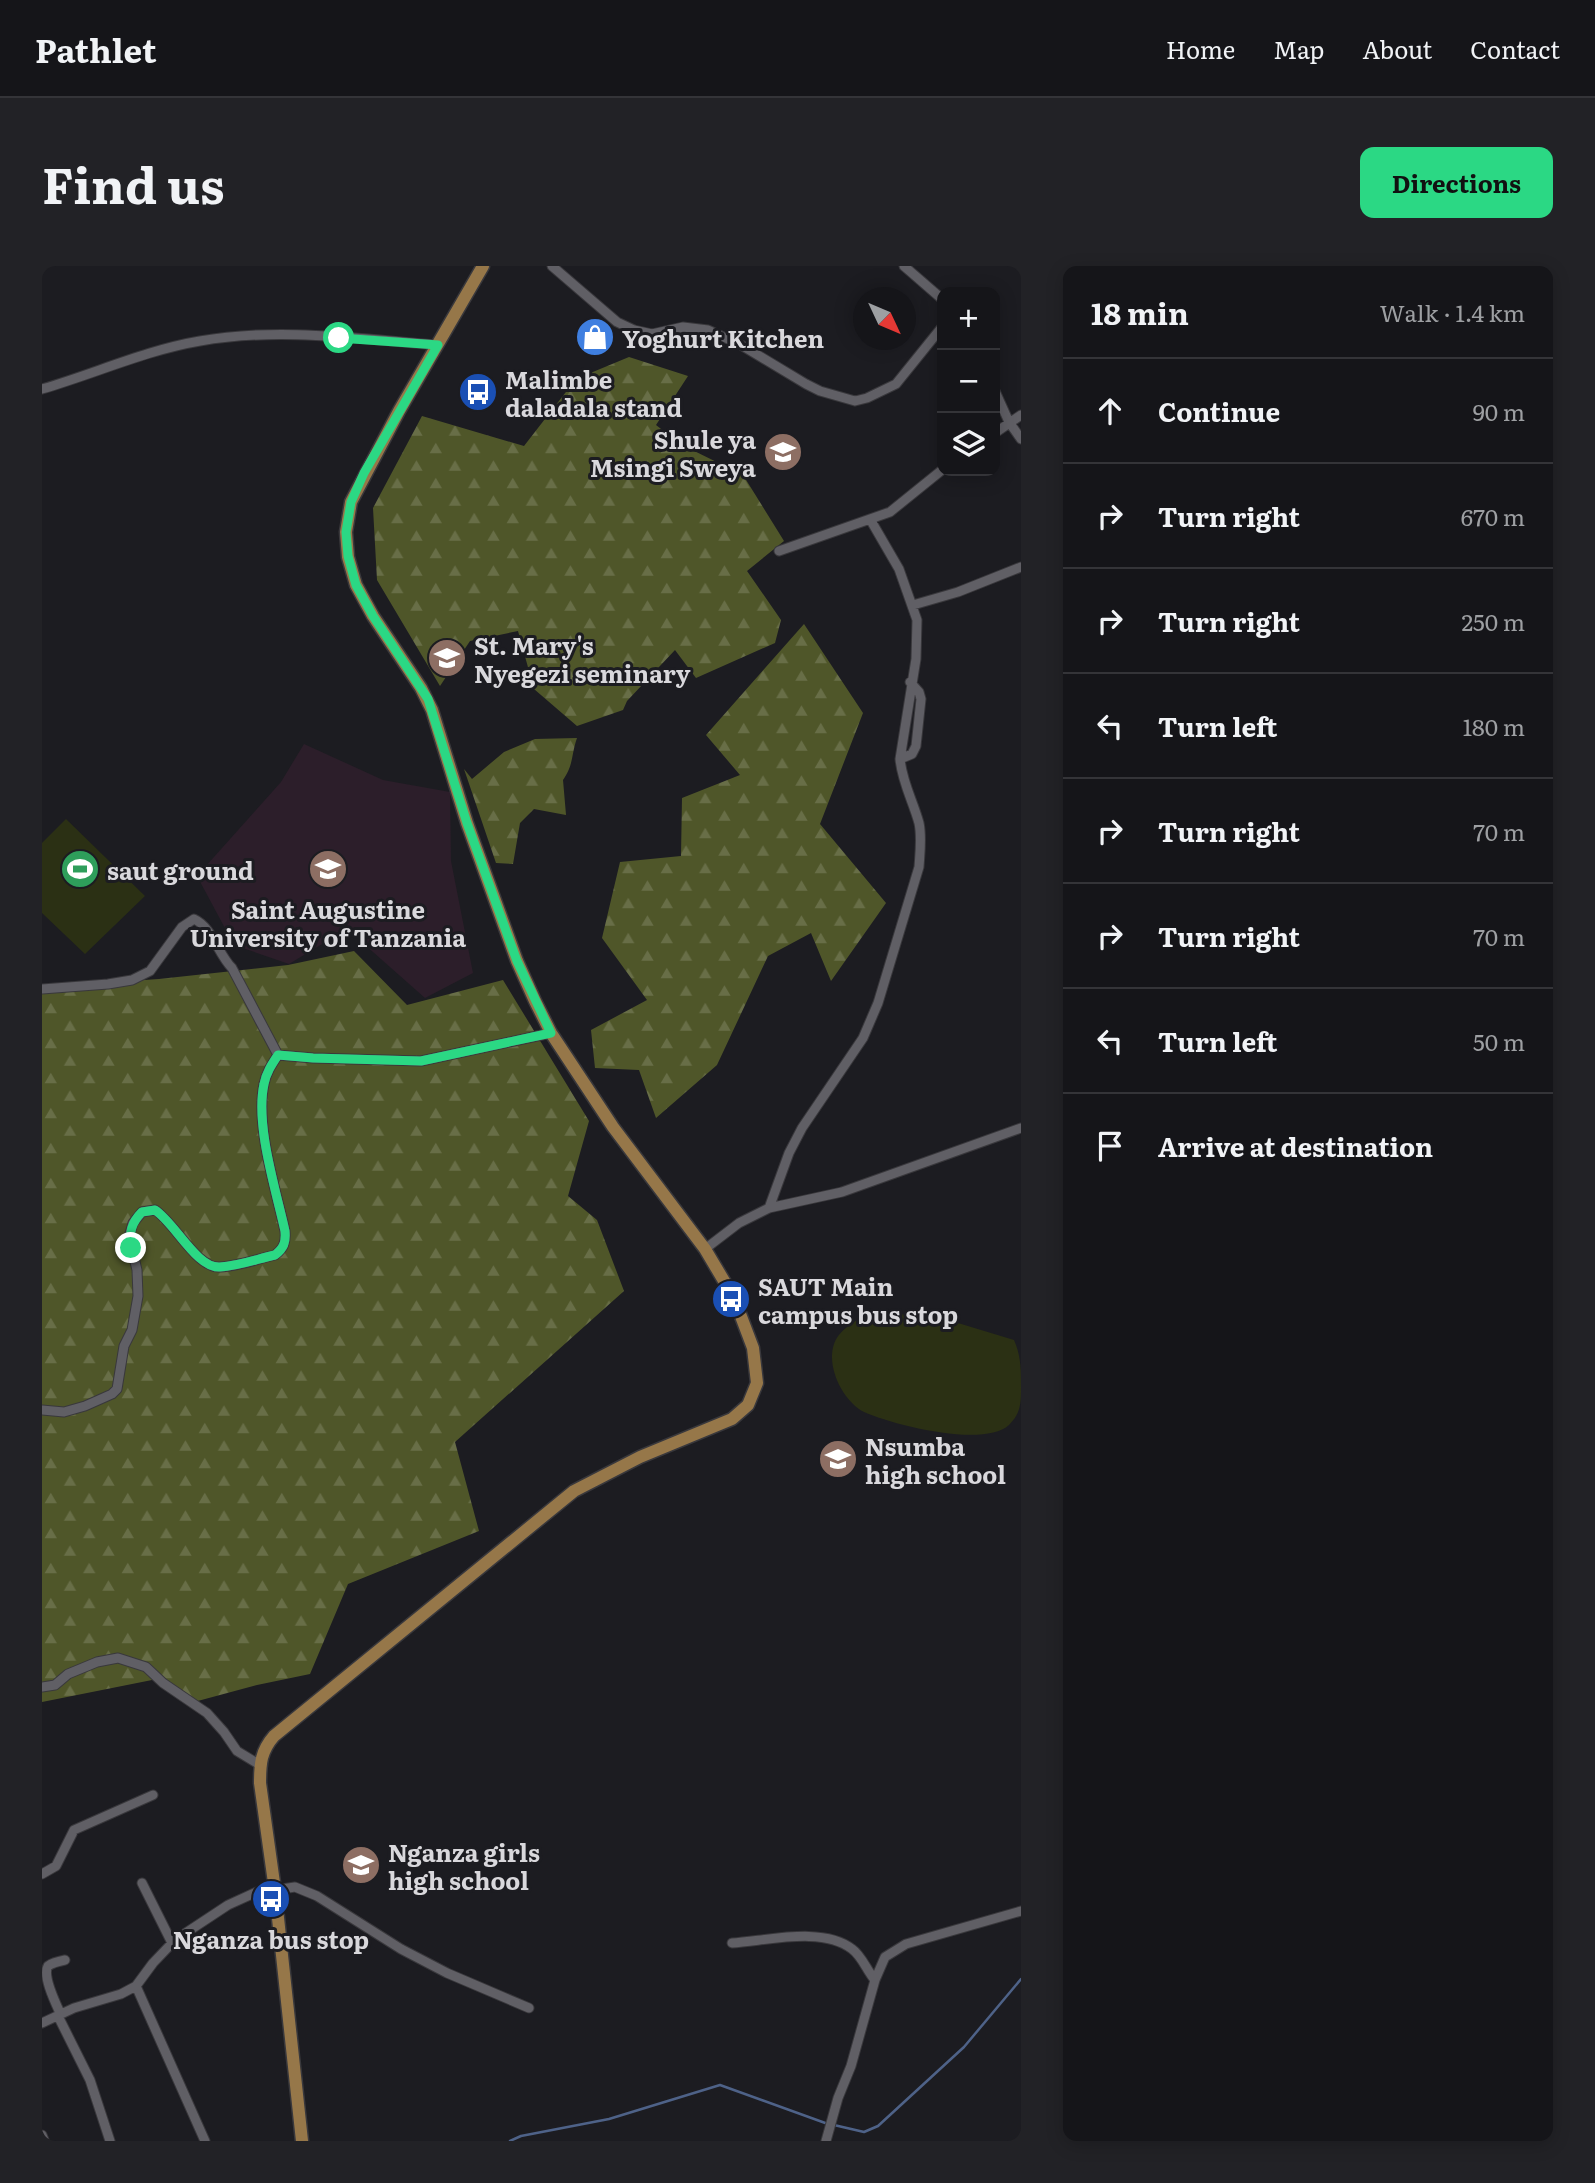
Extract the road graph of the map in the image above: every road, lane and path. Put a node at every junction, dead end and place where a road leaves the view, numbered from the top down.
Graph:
1 (483, 266) edge
2 (552, 266) edge
3 (904, 266) edge
4 (937, 295) edge
5 (937, 333) edge
6 (438, 345) junction
7 (42, 389) edge
8 (1000, 402) edge
9 (1021, 415) edge
10 (1009, 422) junction
11 (1000, 429) edge
12 (1021, 439) edge
13 (937, 474) edge
14 (890, 512) junction
15 (870, 519) junction
16 (881, 537) junction
17 (779, 551) dead end
18 (1021, 567) edge
19 (913, 605) junction
20 (911, 682) junction
21 (917, 727) junction
22 (902, 743) junction
23 (900, 759) junction
24 (42, 989) edge
25 (551, 1033) junction
26 (278, 1055) junction
27 (1021, 1128) edge
28 (769, 1208) junction
29 (705, 1249) junction
30 (42, 1410) edge
31 (42, 1687) edge
32 (260, 1765) junction
33 (153, 1795) dead end
34 (42, 1874) edge
35 (142, 1883) dead end
36 (274, 1887) junction
37 (1021, 1911) edge
38 (172, 1943) junction
39 (732, 1943) dead end
40 (65, 1960) dead end
41 (875, 1980) junction
42 (136, 1986) junction
43 (529, 2008) dead end
44 (60, 2015) junction
45 (42, 2023) edge
46 (42, 2135) edge
47 (44, 2140) edge
48 (110, 2141) edge
49 (205, 2141) edge
50 (302, 2141) edge
51 (826, 2141) edge

1 - 6 main road
2 - 5 street
3 - 4 street
6 - 7 street
6 - 25 main road
8 - 10 street
9 - 10 street
10 - 11 street
10 - 12 street
13 - 14 street
14 - 15 street
14 - 16 street
15 - 16 street
15 - 17 street
16 - 19 street
18 - 19 street
19 - 20 street
20 - 21 street
20 - 22 street
21 - 22 street
21 - 23 street
22 - 23 street
23 - 28 street
24 - 26 street
25 - 26 street
25 - 29 main road
26 - 30 street
27 - 28 street
28 - 29 street
29 - 32 main road
31 - 32 street
32 - 36 main road
33 - 34 street
35 - 38 street
36 - 38 street
36 - 43 street
36 - 50 main road
37 - 41 street
38 - 42 street
39 - 41 street
40 - 44 street
41 - 51 street
42 - 44 street
42 - 49 street
44 - 45 street
44 - 48 street
46 - 47 street

